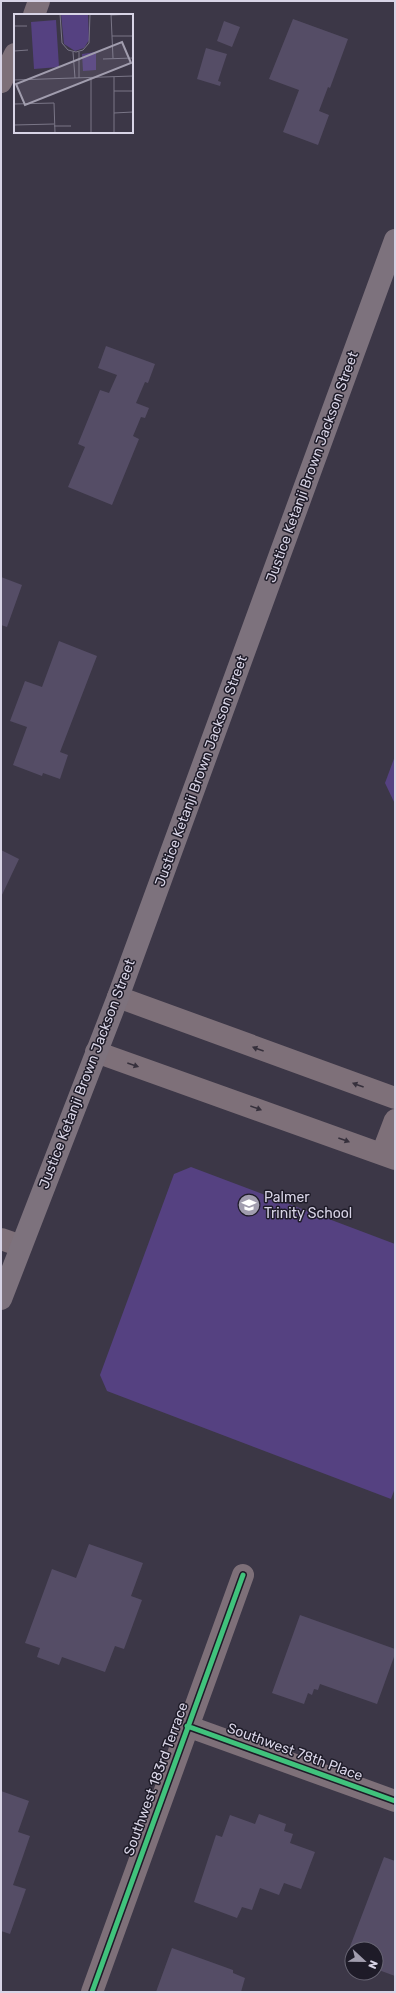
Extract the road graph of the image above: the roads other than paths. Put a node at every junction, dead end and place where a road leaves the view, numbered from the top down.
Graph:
1 (39, 1) edge
2 (34, 14) edge
3 (14, 56) edge
4 (1, 82) edge
5 (395, 240) edge
6 (118, 997) junction
7 (96, 1052) junction
8 (395, 1098) edge
9 (395, 1120) edge
10 (388, 1157) edge
11 (1, 1239) edge
12 (21, 1246) junction
13 (1, 1299) edge
14 (243, 1575) dead end
15 (187, 1726) junction
16 (395, 1801) edge
17 (92, 1992) edge

1 - 2 street
3 - 4 street
5 - 6 main road, Justice Ketanji Brown Jackson Street
6 - 7 main road, Justice Ketanji Brown Jackson Street
8 -> 6 street
7 -> 10 street
7 - 12 main road, Justice Ketanji Brown Jackson Street
9 - 10 street
11 - 12 street
12 - 13 main road, Justice Ketanji Brown Jackson Street
14 - 15 street, Southwest 183rd Terrace
15 - 16 street, Southwest 78th Place
15 - 17 street, Southwest 183rd Terrace

